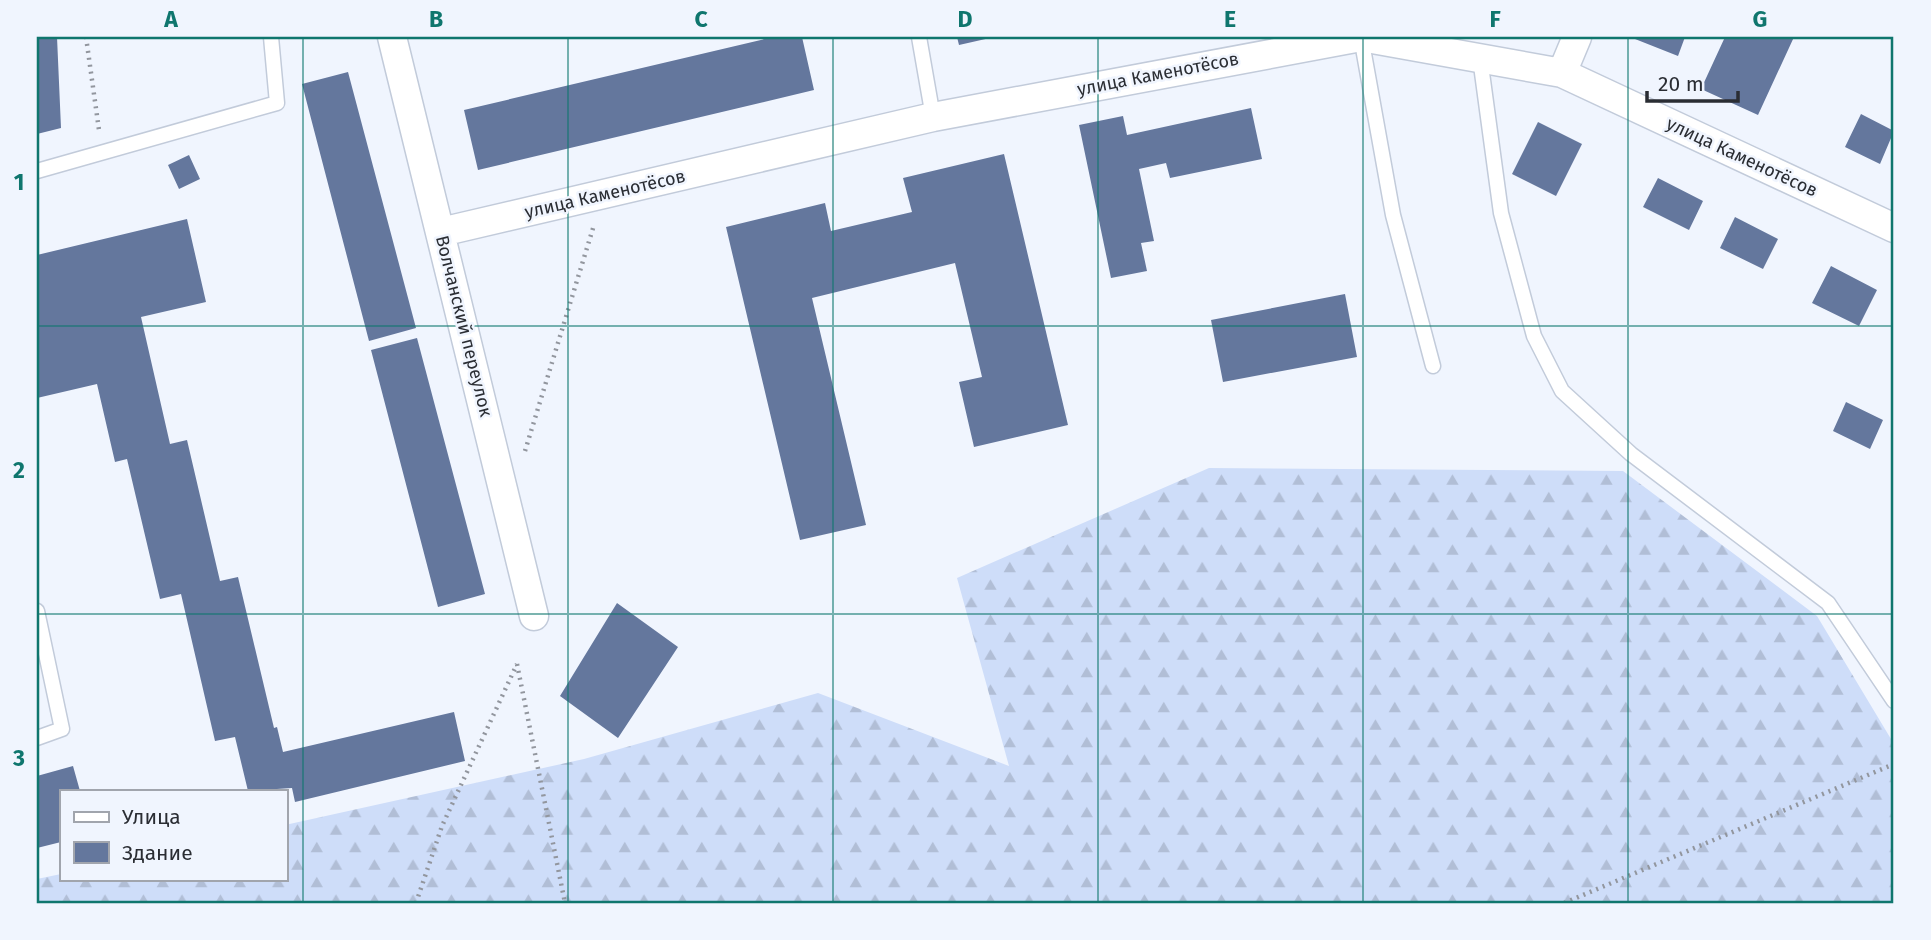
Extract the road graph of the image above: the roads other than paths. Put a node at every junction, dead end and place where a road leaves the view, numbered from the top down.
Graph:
1 (271, 37) edge
2 (392, 37) edge
3 (919, 37) edge
4 (1362, 37) edge
5 (1577, 37) edge
6 (1480, 58) junction
7 (1562, 73) junction
8 (933, 117) junction
9 (37, 172) edge
10 (1894, 228) edge
11 (441, 232) junction
12 (1433, 366) dead end
13 (37, 611) edge
14 (534, 616) dead end
15 (1894, 701) edge
16 (37, 738) edge

1 - 9 lane
2 - 11 street, Волчанский переулок
3 - 8 lane
4 - 6 street, улица Каменотёсов
4 - 8 street, улица Каменотёсов
4 - 12 lane
5 - 7 street
6 - 7 street, улица Каменотёсов
6 - 15 lane
7 - 10 street, улица Каменотёсов
8 - 11 street, улица Каменотёсов
11 - 14 street, Волчанский переулок
13 - 16 lane

